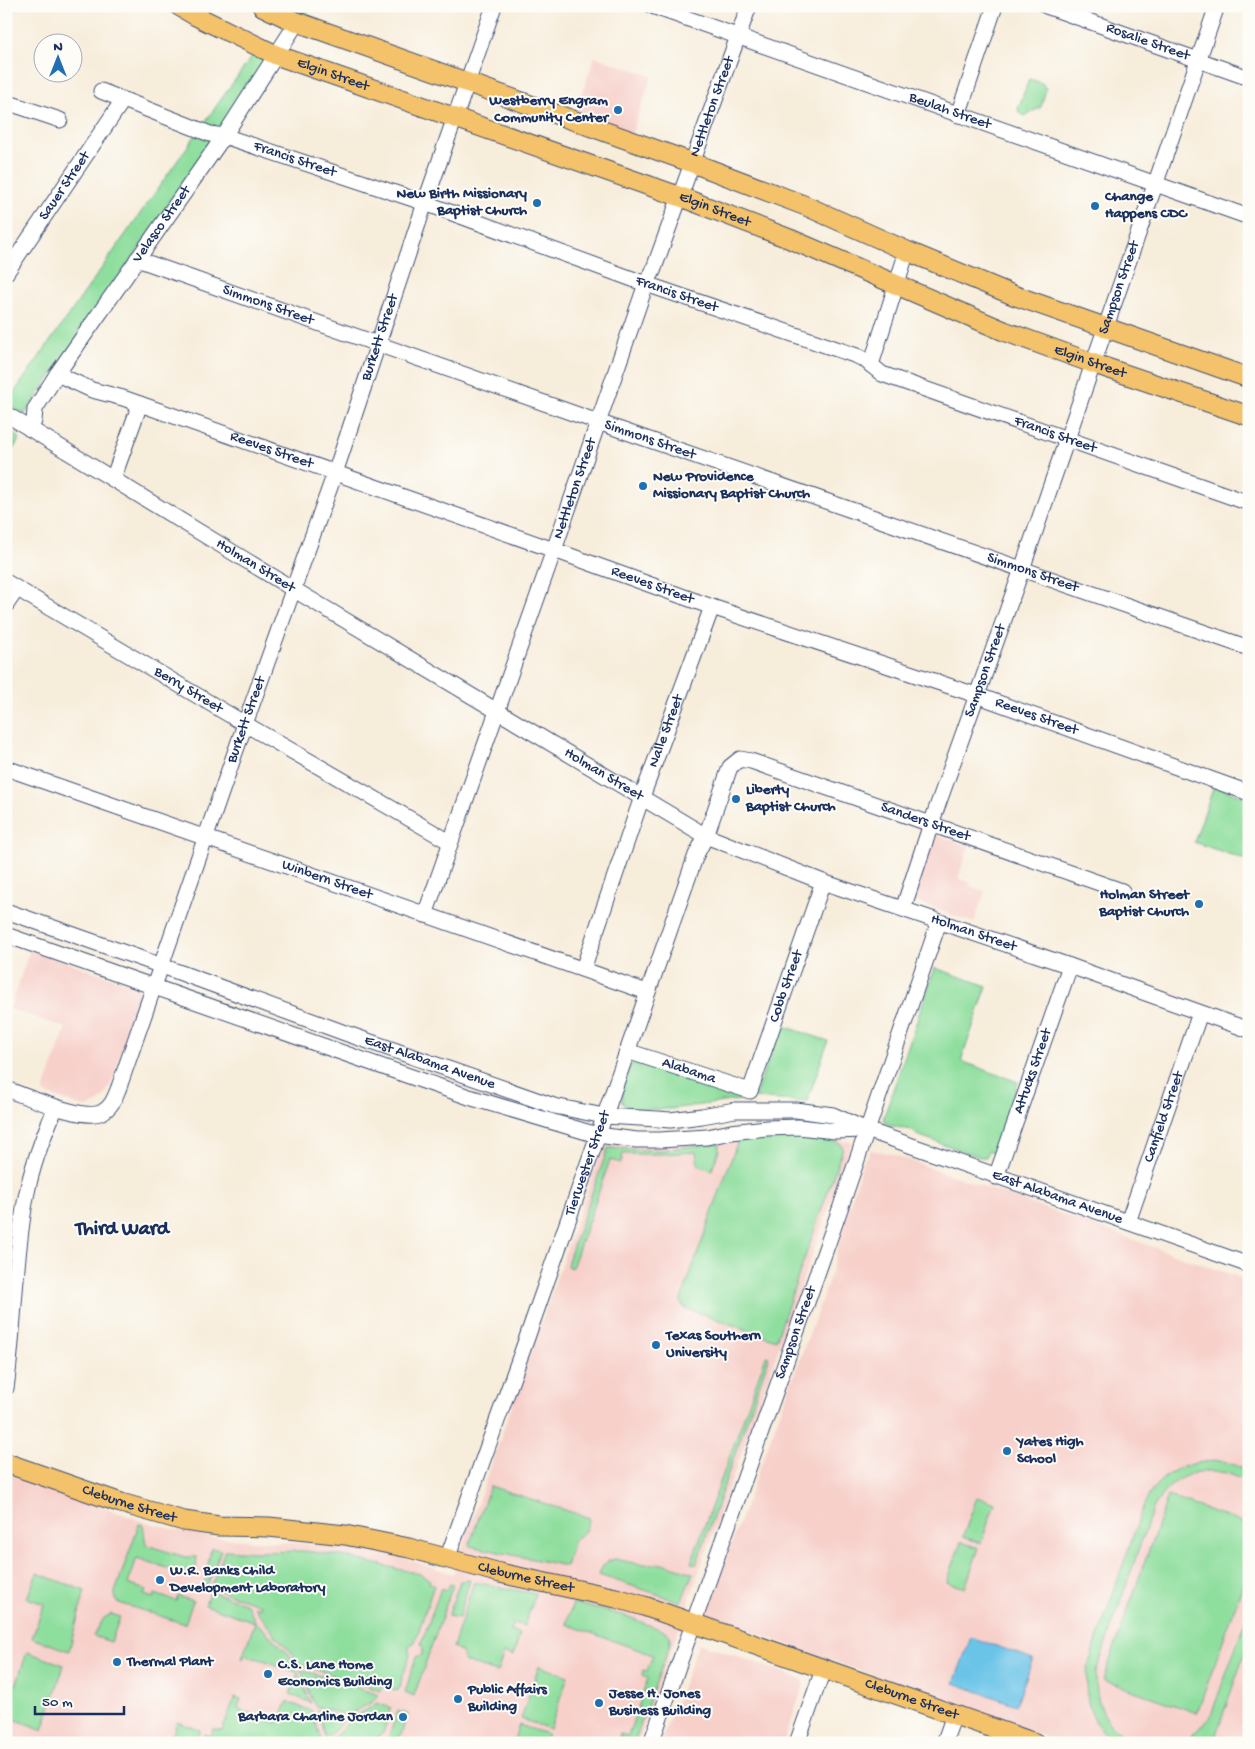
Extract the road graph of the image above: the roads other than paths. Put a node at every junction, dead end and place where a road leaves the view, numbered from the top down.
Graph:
1 (179, 6) edge
2 (262, 6) edge
3 (494, 6) edge
4 (652, 6) edge
5 (749, 6) edge
6 (995, 6) edge
7 (1046, 6) edge
8 (1216, 6) edge
9 (298, 21) junction
10 (738, 36) junction
11 (276, 55) junction
12 (1198, 60) junction
13 (1249, 78) edge
14 (466, 83) junction
15 (101, 91) dead end
16 (123, 100) junction
17 (6, 102) edge
18 (958, 115) junction
19 (455, 118) junction
20 (60, 120) dead end
21 (224, 136) junction
22 (693, 163) junction
23 (1155, 184) junction
24 (680, 197) junction
25 (425, 203) junction
26 (1249, 217) edge
27 (907, 251) junction
28 (137, 260) junction
29 (6, 274) edge
30 (646, 284) junction
31 (897, 284) junction
32 (1104, 328) junction
33 (378, 345) junction
34 (1092, 363) junction
35 (871, 365) junction
36 (57, 374) junction
37 (1249, 378) edge
38 (140, 404) junction
39 (6, 414) edge
40 (1249, 416) edge
41 (598, 422) junction
42 (30, 429) junction
43 (1066, 440) junction
44 (335, 473) junction
45 (113, 479) junction
46 (1249, 503) edge
47 (554, 550) junction
48 (1022, 569) junction
49 (12, 585) edge
50 (293, 589) junction
51 (6, 605) edge
52 (712, 607) junction
53 (1249, 648) edge
54 (976, 695) junction
55 (497, 711) junction
56 (245, 724) junction
57 (730, 767) joint
58 (6, 768) edge
59 (1249, 793) edge
60 (642, 797) junction
61 (931, 824) junction
62 (706, 836) junction
63 (206, 837) junction
64 (450, 842) junction
65 (823, 882) junction
66 (1122, 892) dead end
67 (903, 909) junction
68 (6, 911) edge
69 (425, 915) junction
70 (939, 922) junction
71 (6, 935) edge
72 (162, 966) junction
73 (1070, 966) junction
74 (583, 969) junction
75 (153, 988) junction
76 (648, 992) junction
77 (1200, 1013) junction
78 (1249, 1030) edge
79 (627, 1051) junction
80 (6, 1088) edge
81 (750, 1091) joint
82 (56, 1107) junction
83 (604, 1116) junction
84 (867, 1130) junction
85 (597, 1134) junction
86 (996, 1177) junction
87 (1128, 1222) junction
88 (1249, 1266) edge
89 (6, 1388) edge
90 (6, 1463) edge
91 (447, 1559) junction
92 (693, 1624) junction
93 (823, 1670) junction
94 (954, 1715) junction
95 (651, 1743) edge
96 (797, 1743) edge
97 (944, 1743) edge
98 (1035, 1743) edge

1 - 11 main road, Elgin Street
2 - 9 main road
3 - 14 street, Burkett Street
4 - 10 street, Beulah Street
5 - 10 street, Nettleton Street
6 - 18 street
7 - 12 street, Rosalie Street
8 - 12 street, Sampson Street
9 - 11 street, Velasco Street
9 - 14 main road
10 - 18 street, Beulah Street
10 - 22 street, Nettleton Street
11 - 19 main road, Elgin Street
11 - 21 street, Velasco Street
12 - 13 street, Rosalie Street
12 - 23 street, Sampson Street
14 - 19 street, Burkett Street
14 - 22 main road
15 - 16 street, Francis Street
16 - 21 street, Francis Street
16 - 29 street, Sauer Street
17 - 20 street
18 - 23 street, Beulah Street
19 - 24 main road, Elgin Street
19 - 25 street, Burkett Street
21 - 25 street, Francis Street
21 - 28 street, Velasco Street
22 - 24 street, Nettleton Street
22 - 27 main road
23 - 26 street, Beulah Street
23 - 32 street, Sampson Street
24 - 30 street, Nettleton Street
24 - 31 main road, Elgin Street
25 - 30 street, Francis Street
25 - 33 street, Burkett Street
27 - 31 street
27 - 32 main road
28 - 33 street, Simmons Street
28 - 36 street, Velasco Street
30 - 35 street, Francis Street
30 - 41 street, Nettleton Street
31 - 34 main road, Elgin Street
31 - 35 street
32 - 34 street, Sampson Street
32 - 37 main road
33 - 41 street, Simmons Street
33 - 44 street, Burkett Street
34 - 40 main road, Elgin Street
34 - 43 street, Sampson Street
35 - 43 street, Francis Street
36 - 38 street, Reeves Street
36 - 42 street, Velasco Street
38 - 44 street, Reeves Street
38 - 45 street
39 - 42 street, Holman Street
41 - 47 street, Nettleton Street
41 - 48 street, Simmons Street
42 - 45 street, Holman Street
43 - 46 street, Francis Street
43 - 48 street, Sampson Street
44 - 47 street, Reeves Street
44 - 50 street, Burkett Street
45 - 50 street, Holman Street
47 - 52 street, Reeves Street
47 - 55 street, Nettleton Street
48 - 53 street, Simmons Street
48 - 54 street, Sampson Street
49 - 51 street
49 - 56 street, Berry Street
50 - 55 street, Holman Street
50 - 56 street, Burkett Street
52 - 54 street, Reeves Street
52 - 60 street, Nalle Street
54 - 59 street, Reeves Street
54 - 61 street, Sampson Street
55 - 60 street, Holman Street
55 - 64 street, Nettleton Street
56 - 63 street, Burkett Street
56 - 64 street, Berry Street
57 - 61 street, Sanders Street
57 - 62 street, Tierwester Street
58 - 63 street, Winbern Street
60 - 62 street, Holman Street
60 - 74 street, Nalle Street
61 - 66 street, Sanders Street
61 - 67 street, Sampson Street
62 - 65 street, Holman Street
62 - 76 street, Tierwester Street
63 - 69 street, Winbern Street
63 - 72 street, Burkett Street
64 - 69 street, Nettleton Street
65 - 67 street, Holman Street
65 - 81 street, Cobb Street
67 - 70 street, Holman Street
68 - 72 street, East Alabama Avenue
69 - 74 street, Winbern Street
70 - 73 street, Holman Street
70 - 84 street, Sampson Street
71 - 75 street, East Alabama Avenue
72 - 75 street, Burkett Street
72 - 83 street, East Alabama Avenue
73 - 77 street, Holman Street
73 - 86 street, Attucks Street
74 - 76 street, Winbern Street
75 - 82 street, Burkett Street
75 - 85 street, East Alabama Avenue
76 - 79 street, Tierwester Street
77 - 78 street, Holman Street
77 - 87 street, Canfield Street
79 - 81 street, Alabama
79 - 83 street, Tierwester Street
80 - 82 street, Burkett Street
82 - 89 street
83 - 84 street, East Alabama Avenue
83 - 85 street, Tierwester Street
84 - 85 street, East Alabama Avenue
84 - 86 street, East Alabama Avenue
84 - 92 street, Sampson Street
85 - 91 street, Tierwester Street
86 - 87 street, East Alabama Avenue
87 - 88 street, East Alabama Avenue
90 - 91 main road, Cleburne Street
91 - 92 main road, Cleburne Street
92 - 93 main road, Cleburne Street
92 - 95 street, Sampson Street
93 - 94 main road, Cleburne Street
93 - 96 street
94 - 97 street
94 - 98 main road, Cleburne Street

